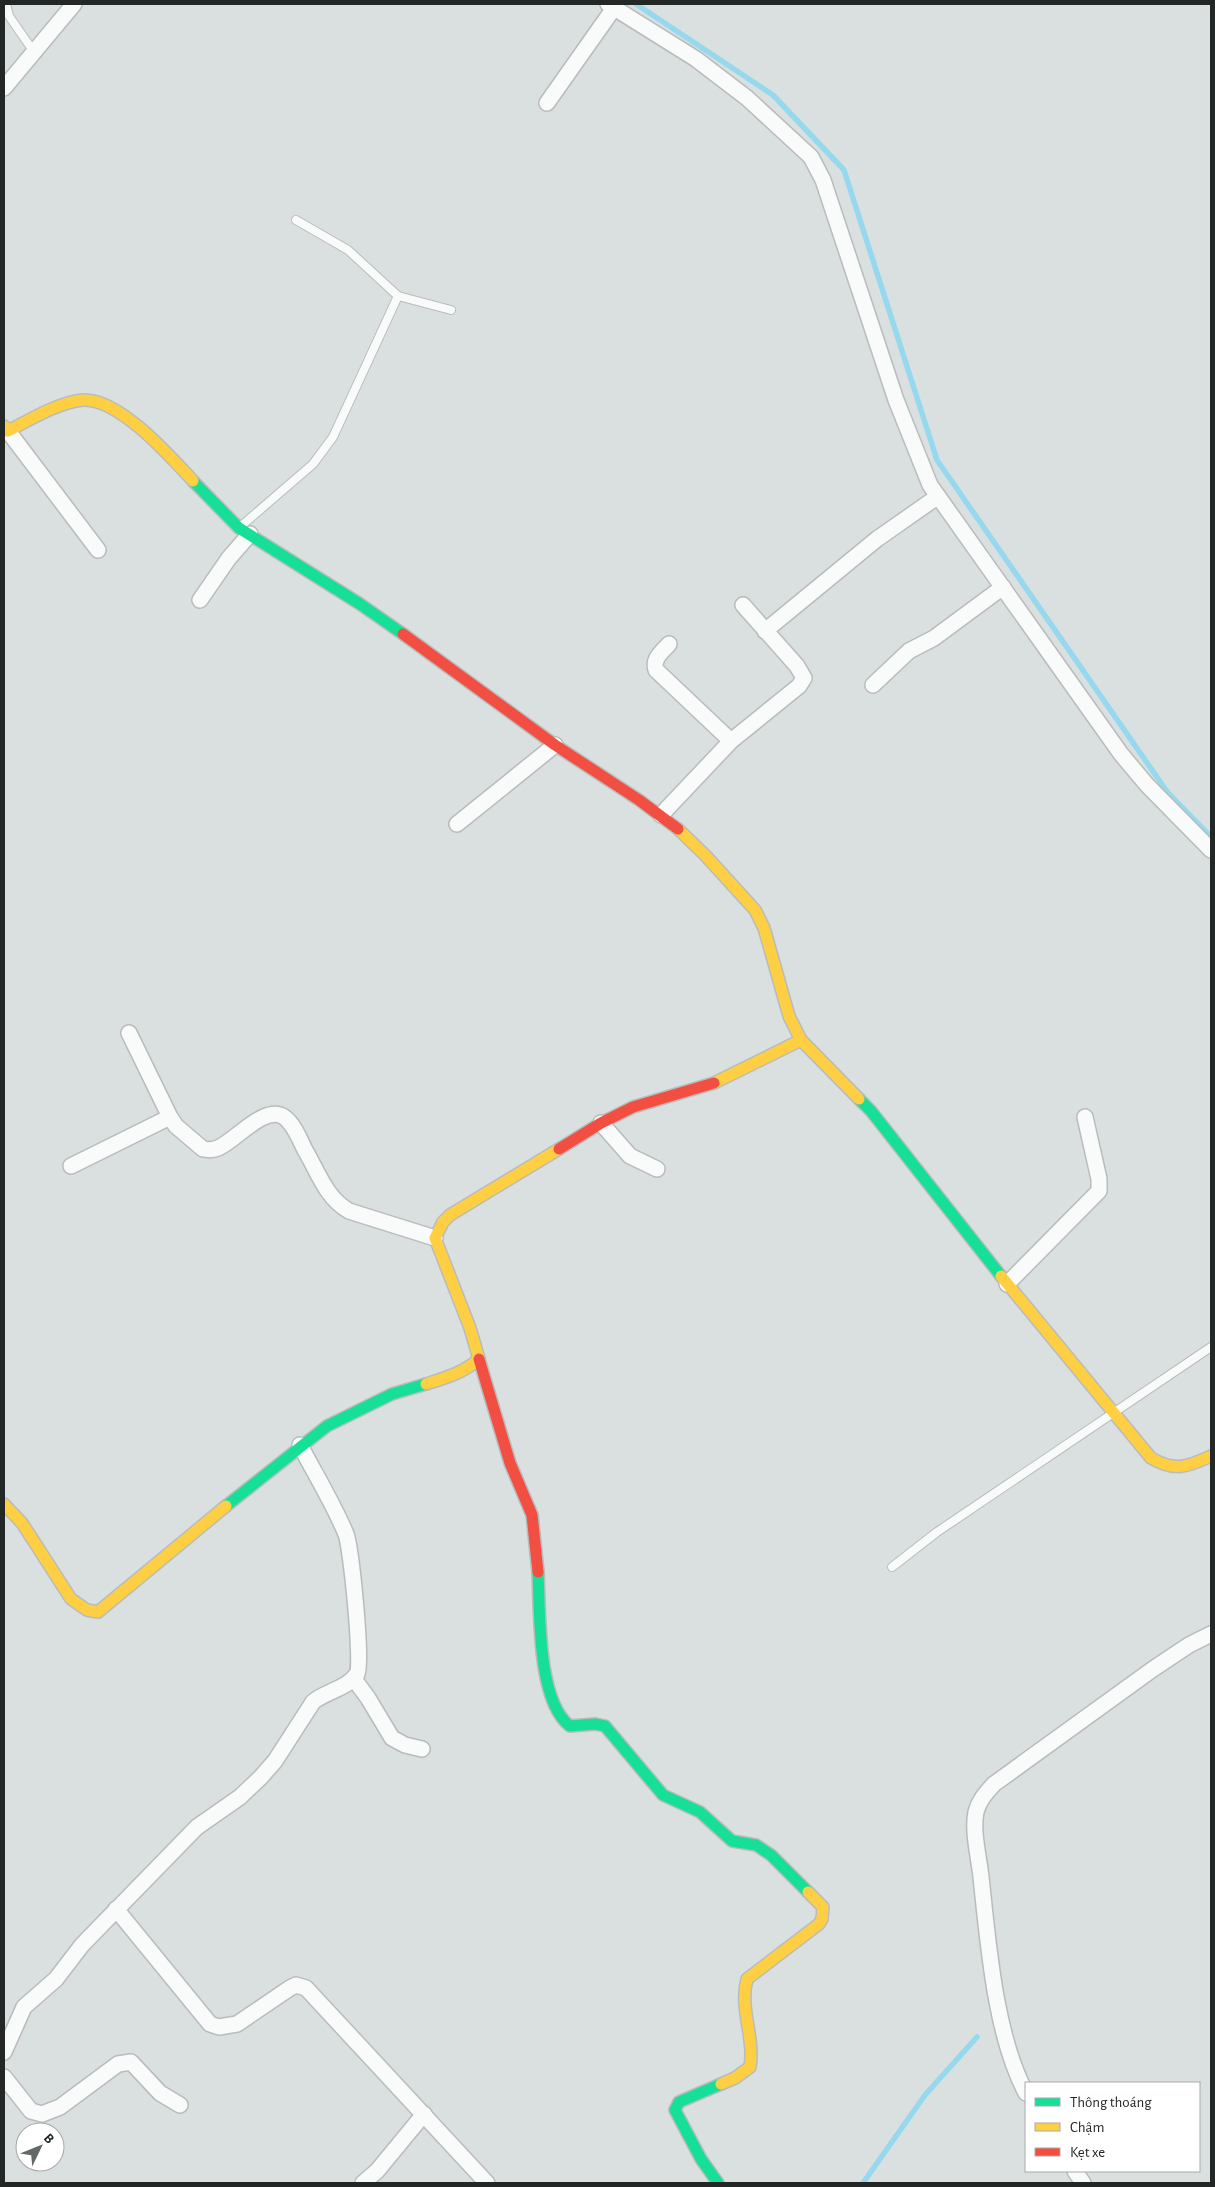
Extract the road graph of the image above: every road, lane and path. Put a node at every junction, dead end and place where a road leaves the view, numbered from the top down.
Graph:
1 (6, 4) edge
2 (74, 4) edge
3 (611, 6) edge
4 (34, 52) junction
5 (4, 88) edge
6 (547, 103) dead end
7 (296, 220) dead end
8 (398, 296) junction
9 (450, 310) dead end
10 (6, 428) edge
11 (937, 497) junction
12 (244, 531) junction
13 (98, 550) dead end
14 (1003, 586) junction
15 (200, 600) dead end
16 (743, 605) dead end
17 (764, 631) junction
18 (669, 644) dead end
19 (873, 685) dead end
20 (731, 741) junction
21 (554, 745) junction
22 (661, 815) junction
23 (457, 824) dead end
24 (1211, 850) edge
25 (130, 1033) dead end
26 (801, 1040) junction
27 (170, 1117) junction
28 (1085, 1117) dead end
29 (601, 1122) junction
30 (71, 1166) dead end
31 (658, 1169) dead end
32 (435, 1238) junction
33 (1007, 1284) junction
34 (1211, 1347) edge
35 (479, 1359) junction
36 (1115, 1412) junction
37 (300, 1445) junction
38 (1211, 1456) edge
39 (4, 1504) edge
40 (892, 1567) dead end
41 (1211, 1634) edge
42 (354, 1679) junction
43 (422, 1749) dead end
44 (116, 1909) junction
45 (4, 2052) edge
46 (4, 2077) edge
47 (1025, 2091) edge
48 (180, 2105) dead end
49 (424, 2114) junction
50 (1076, 2172) edge
51 (363, 2183) edge
52 (487, 2183) edge
53 (718, 2183) edge
54 (1083, 2183) edge

1 - 4 lane
2 - 4 street
3 - 6 street
3 - 11 street
4 - 5 street
7 - 8 lane
8 - 9 lane
8 - 12 lane
10 - 12 street
10 - 13 street
11 - 14 street
11 - 17 street
12 - 15 street
12 - 21 street
14 - 19 street
14 - 24 street
16 - 17 street
17 - 20 street
18 - 20 street
20 - 22 street
21 - 22 street
21 - 23 street
22 - 26 street
25 - 27 street
26 - 29 street
26 - 33 street
27 - 30 street
27 - 32 street
28 - 33 street
29 - 31 street
29 - 32 street
32 - 35 street
33 - 36 street
34 - 36 lane
35 - 37 street
35 - 53 street
36 - 38 street
36 - 40 lane
37 - 39 street
37 - 42 street
41 - 47 street
42 - 43 street
42 - 44 street
44 - 45 street
44 - 49 street
46 - 48 street
49 - 51 street
49 - 52 street
50 - 54 street

